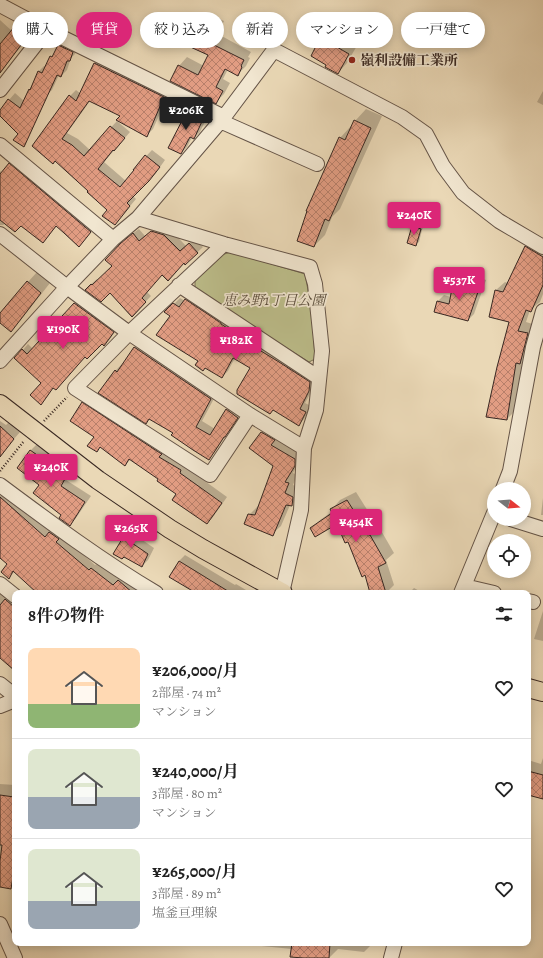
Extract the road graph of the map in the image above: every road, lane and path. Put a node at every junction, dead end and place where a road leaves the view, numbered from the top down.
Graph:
1 (0, 5) edge
2 (13, 12) edge
3 (68, 41) edge
4 (33, 48) edge
5 (0, 90) edge
6 (222, 119) junction
7 (0, 145) edge
8 (317, 164) dead end
9 (138, 218) junction
10 (0, 234) edge
11 (113, 239) junction
12 (224, 244) junction
13 (543, 247) edge
14 (180, 285) junction
15 (67, 287) junction
16 (543, 311) edge
17 (129, 333) junction
18 (0, 361) edge
19 (319, 378) junction
20 (75, 388) junction
21 (0, 404) edge
22 (250, 415) junction
23 (44, 421) dead end
24 (24, 441) dead end
25 (304, 448) junction
26 (0, 471) edge
27 (506, 482) edge
28 (0, 486) edge
29 (531, 525) edge
30 (489, 526) edge
31 (543, 529) edge
32 (0, 584) edge
33 (151, 590) edge
34 (277, 590) edge
35 (283, 590) edge
36 (462, 590) edge
37 (12, 594) edge
38 (0, 684) edge
39 (531, 689) edge
40 (543, 692) edge
41 (12, 694) edge
42 (12, 701) edge
43 (0, 706) edge
44 (0, 924) edge
45 (394, 946) edge
46 (16, 958) edge
47 (391, 958) edge

1 - 2 street
3 - 6 street
4 - 5 street
6 - 8 street
6 - 9 street
6 - 13 street
7 - 11 street
9 - 11 street
9 - 12 street
10 - 15 street
11 - 15 street
12 - 14 street
12 - 19 street
14 - 17 street
14 - 19 street
15 - 17 street
15 - 18 street
16 - 27 street
17 - 20 street
17 - 22 street
19 - 25 street
20 - 22 street
20 - 23 path
21 - 34 main road
22 - 25 street
24 - 26 path
25 - 35 street
28 - 33 street
29 - 31 street
30 - 36 street
32 - 37 street
38 - 41 street
39 - 40 main road
42 - 43 street
44 - 46 street
45 - 47 street

